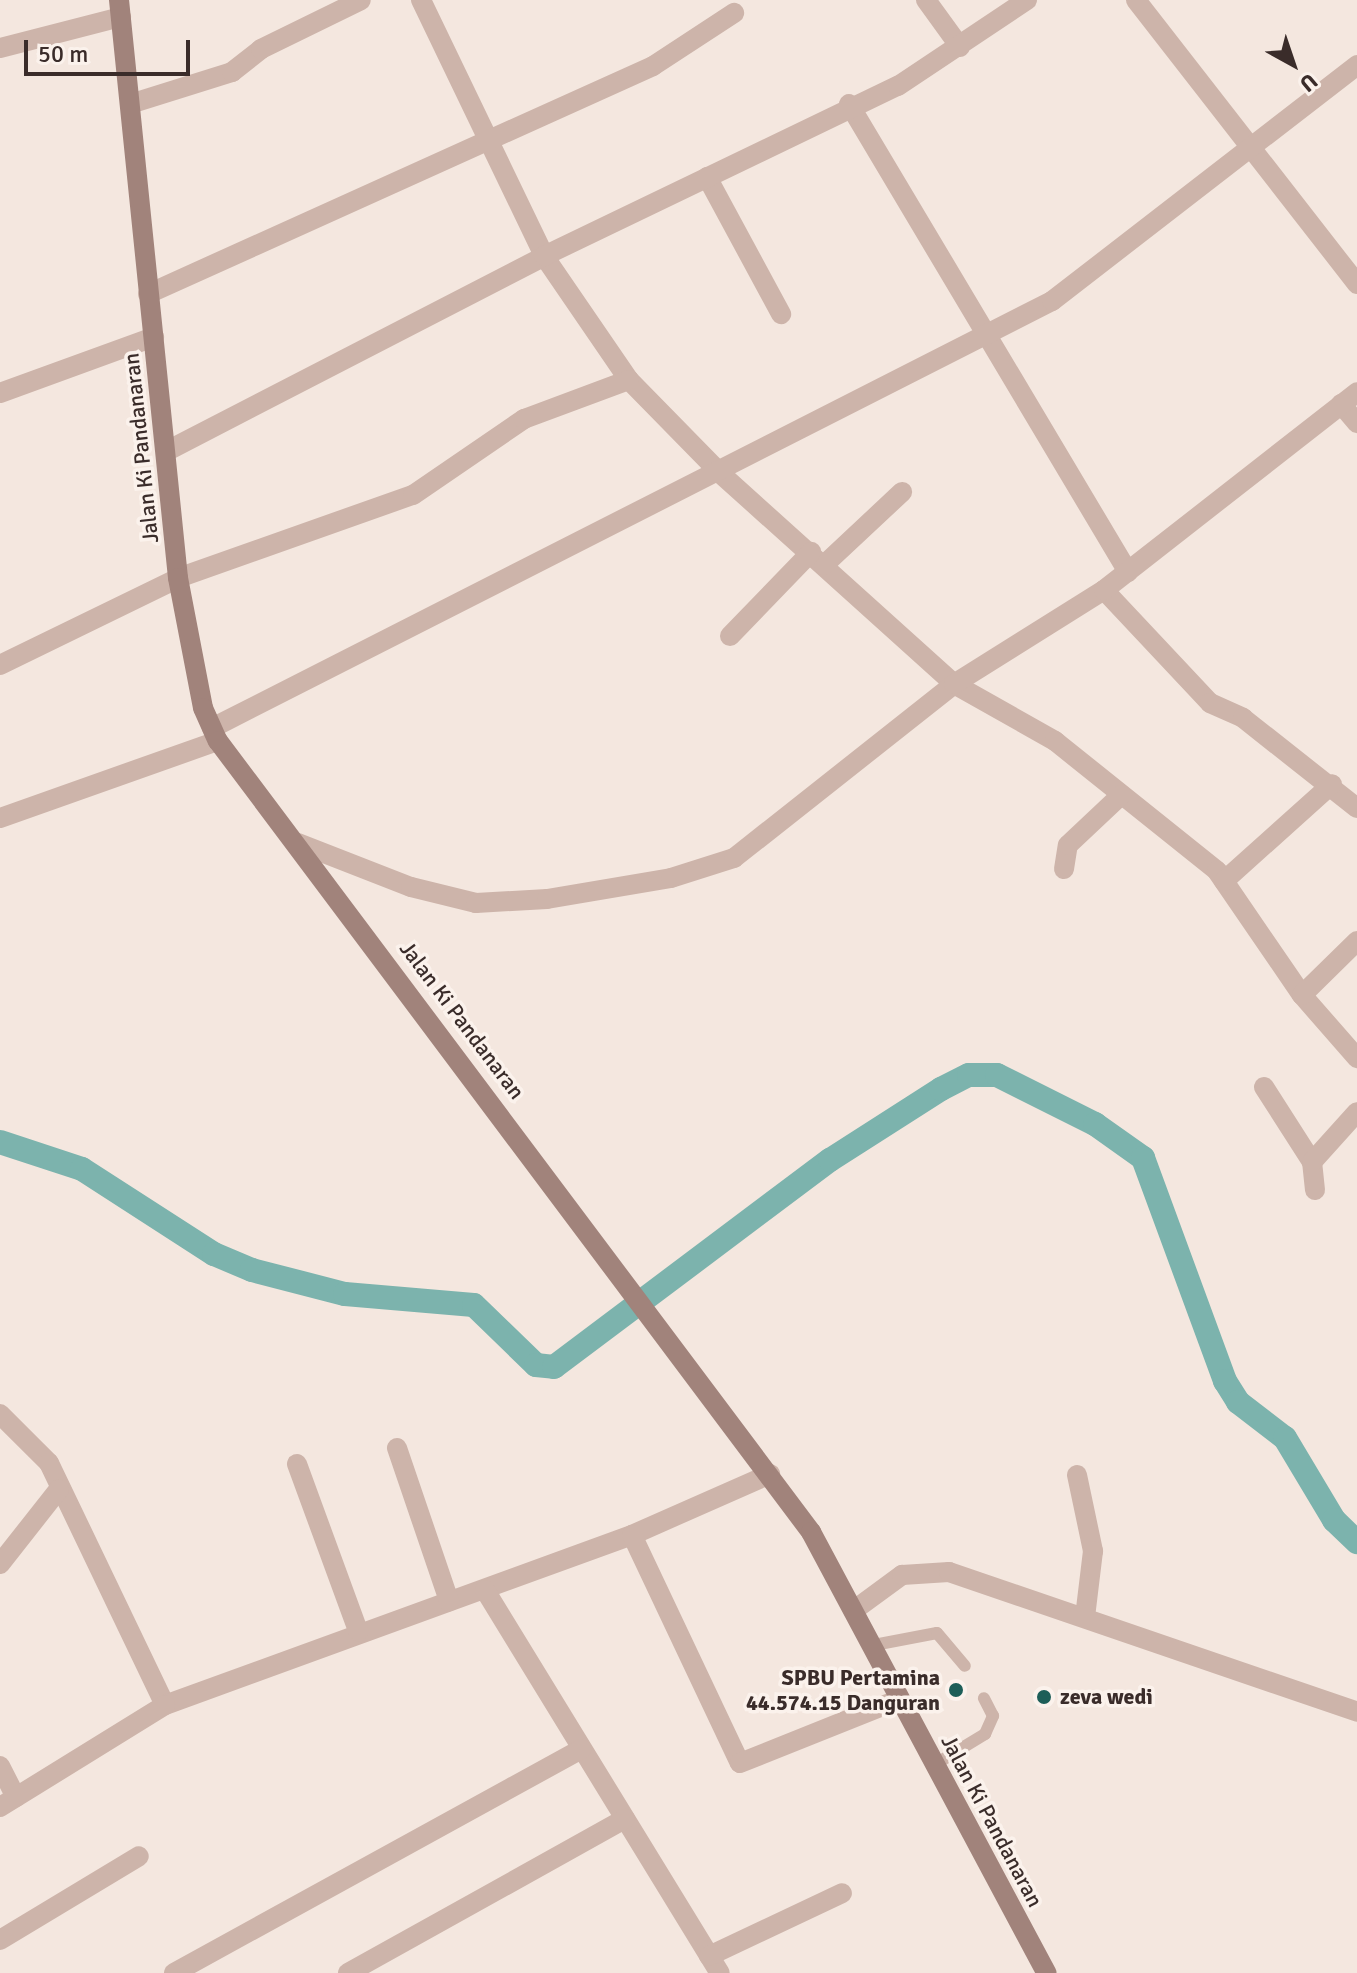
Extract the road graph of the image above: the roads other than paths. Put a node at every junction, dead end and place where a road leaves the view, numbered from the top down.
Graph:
1 (361, 0) edge
2 (421, 0) edge
3 (926, 0) edge
4 (1027, 0) edge
5 (1136, 0) edge
6 (120, 9) edge
7 (734, 13) dead end
8 (960, 47) junction
9 (0, 48) edge
10 (1357, 65) edge
11 (130, 104) junction
12 (849, 104) junction
13 (490, 142) junction
14 (1253, 145) junction
15 (707, 177) junction
16 (544, 256) junction
17 (1357, 284) edge
18 (148, 294) junction
19 (781, 314) dead end
20 (992, 335) junction
21 (154, 337) junction
22 (629, 380) junction
23 (0, 393) edge
24 (1349, 398) edge
25 (1357, 423) edge
26 (167, 451) junction
27 (721, 474) junction
28 (902, 492) dead end
29 (817, 559) junction
30 (1128, 572) junction
31 (178, 578) junction
32 (1104, 590) junction
33 (730, 636) dead end
34 (0, 665) edge
35 (954, 684) junction
36 (215, 734) junction
37 (1332, 784) junction
38 (1121, 795) junction
39 (1357, 808) edge
40 (0, 818) edge
41 (298, 843) junction
42 (1064, 869) dead end
43 (1224, 881) junction
44 (1357, 941) edge
45 (1302, 995) junction
46 (1357, 1058) edge
47 (1264, 1087) dead end
48 (1357, 1112) edge
49 (1312, 1162) junction
50 (1315, 1190) dead end
51 (0, 1414) edge
52 (397, 1448) dead end
53 (297, 1464) dead end
54 (770, 1474) junction
55 (1077, 1475) dead end
56 (59, 1489) junction
57 (632, 1535) junction
58 (0, 1564) edge
59 (485, 1590) junction
60 (449, 1601) junction
61 (857, 1608) junction
62 (1085, 1617) junction
63 (358, 1631) junction
64 (874, 1645) junction
65 (965, 1666) dead end
66 (984, 1698) dead end
67 (900, 1699) junction
68 (165, 1705) junction
69 (1357, 1712) edge
70 (582, 1749) junction
71 (934, 1765) junction
72 (0, 1766) edge
73 (8, 1802) edge
74 (625, 1819) junction
75 (139, 1856) dead end
76 (842, 1893) dead end
77 (0, 1940) edge
78 (714, 1965) edge
79 (174, 1973) edge
80 (348, 1973) edge
81 (1046, 1973) edge

1 - 11 street
2 - 13 street
3 - 8 street
4 - 8 street
5 - 14 street
6 - 9 street
6 - 11 main road, Jalan Ki Pandanaran
7 - 13 street
8 - 12 street
10 - 14 street
11 - 18 main road, Jalan Ki Pandanaran
12 - 15 street
12 - 20 street
13 - 16 street
13 - 18 street
14 - 17 street
14 - 20 street
15 - 16 street
15 - 19 street
16 - 22 street
16 - 26 street
18 - 21 main road, Jalan Ki Pandanaran
20 - 27 street
20 - 30 street
21 - 23 street
21 - 26 main road, Jalan Ki Pandanaran
22 - 27 street
22 - 31 street
24 - 25 street
24 - 30 street
26 - 31 main road, Jalan Ki Pandanaran
27 - 29 street
27 - 36 street
28 - 29 street
29 - 33 street
29 - 35 street
30 - 32 street
31 - 34 street
31 - 36 main road, Jalan Ki Pandanaran
32 - 35 street
32 - 37 street
35 - 38 street
35 - 41 street
36 - 40 street
36 - 41 main road, Jalan Ki Pandanaran
37 - 39 street
37 - 43 street
38 - 42 street
38 - 43 street
41 - 54 main road, Jalan Ki Pandanaran
43 - 45 street
44 - 45 street
45 - 46 street
47 - 49 street
48 - 49 street
49 - 50 street
51 - 56 street
52 - 60 street
53 - 63 street
54 - 57 street
54 - 61 main road, Jalan Ki Pandanaran
55 - 62 street
56 - 58 street
56 - 68 street
57 - 59 street
57 - 67 street
59 - 60 street
59 - 70 street
60 - 63 street
61 - 62 street
61 - 64 main road, Jalan Ki Pandanaran
62 - 69 street
63 - 68 street
64 - 65 lane
64 - 67 main road, Jalan Ki Pandanaran
66 - 71 lane
67 - 71 main road, Jalan Ki Pandanaran
68 - 73 street
70 - 74 street
70 - 79 street
71 - 81 main road, Jalan Ki Pandanaran
72 - 73 street
74 - 78 street
74 - 80 street
75 - 77 street
76 - 78 street

